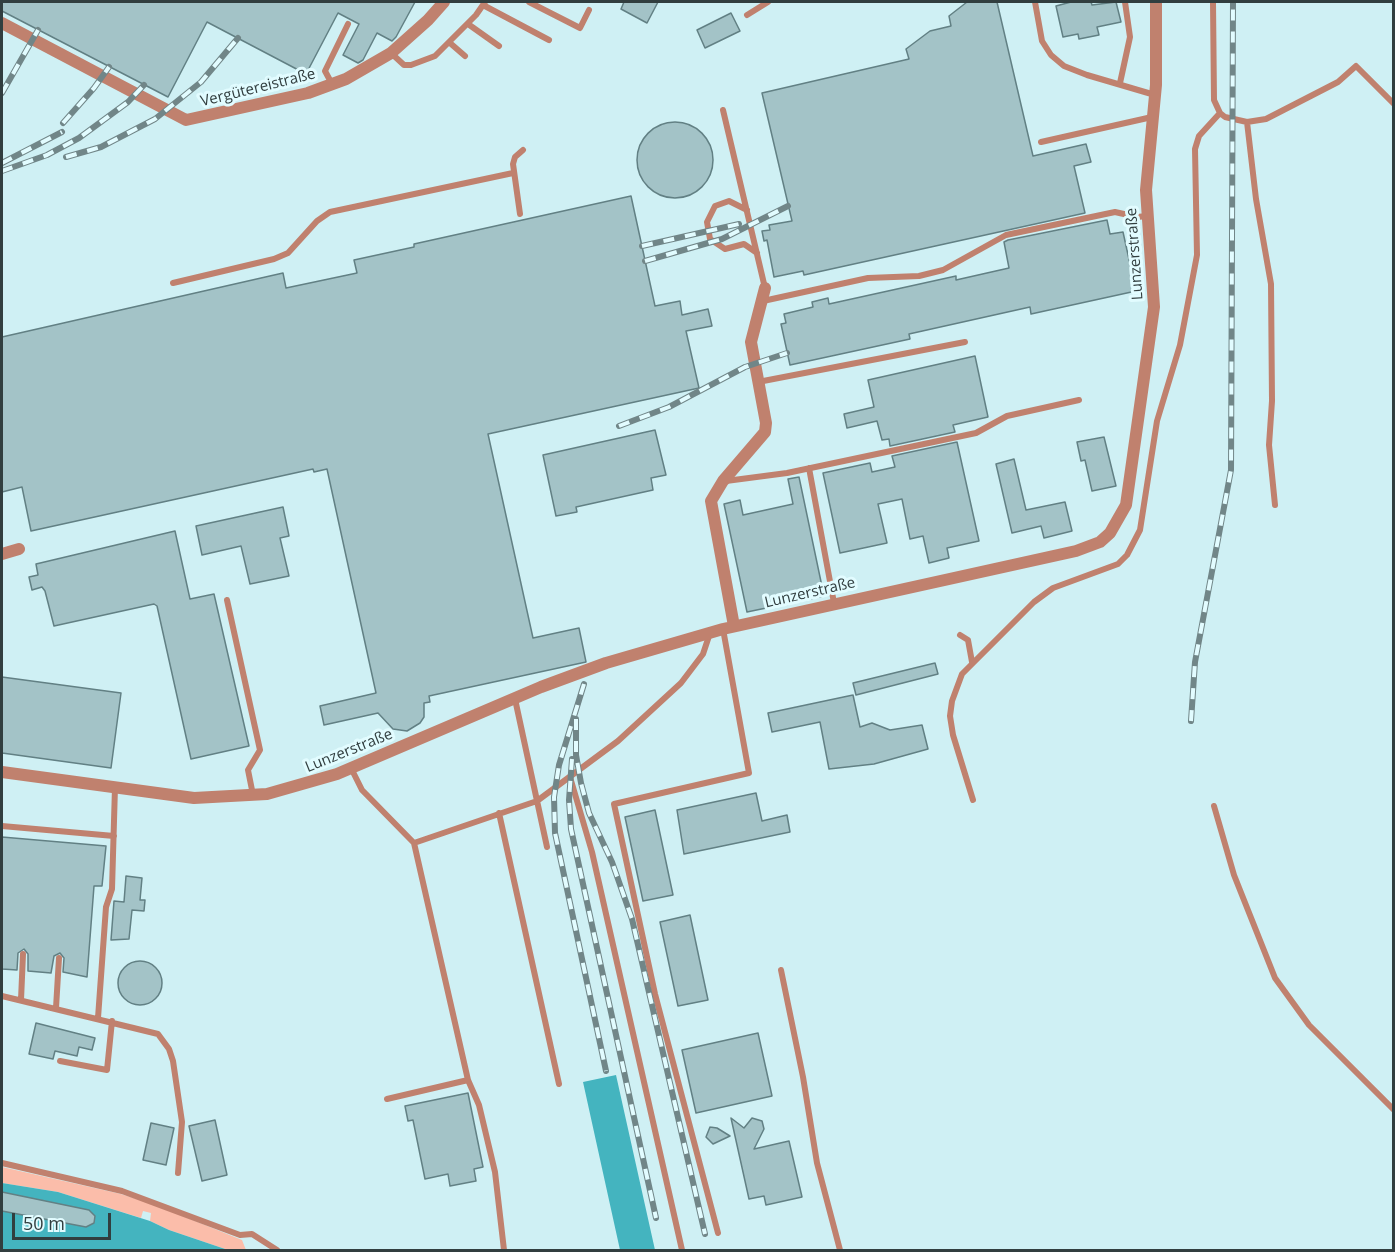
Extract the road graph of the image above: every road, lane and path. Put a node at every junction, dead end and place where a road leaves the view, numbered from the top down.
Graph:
1 (444, 2) edge
2 (529, 2) edge
3 (768, 2) edge
4 (1035, 2) edge
5 (1125, 2) edge
6 (1156, 2) edge
7 (1213, 2) edge
8 (484, 3) edge
9 (589, 10) dead end
10 (747, 15) dead end
11 (2, 23) edge
12 (348, 24) dead end
13 (468, 24) junction
14 (549, 40) dead end
15 (450, 43) junction
16 (499, 46) dead end
17 (392, 53) junction
18 (465, 56) dead end
19 (1120, 83) junction
20 (332, 84) junction
21 (1155, 95) junction
22 (1394, 104) edge
23 (723, 110) dead end
24 (1220, 113) junction
25 (1152, 117) junction
26 (1247, 122) junction
27 (1041, 142) dead end
28 (523, 150) dead end
29 (513, 173) junction
30 (747, 210) junction
31 (520, 214) dead end
32 (1148, 215) junction
33 (757, 253) junction
34 (173, 283) dead end
35 (764, 295) junction
36 (965, 342) dead end
37 (757, 382) junction
38 (1079, 400) dead end
39 (809, 468) junction
40 (723, 481) junction
41 (1275, 505) dead end
42 (20, 549) dead end
43 (2, 554) edge
44 (227, 600) dead end
45 (834, 603) junction
46 (729, 627) junction
47 (711, 632) junction
48 (960, 635) dead end
49 (972, 662) junction
50 (514, 698) junction
51 (351, 768) junction
52 (2, 772) edge
53 (570, 777) junction
54 (115, 788) junction
55 (253, 796) junction
56 (973, 800) dead end
57 (537, 801) junction
58 (1214, 807) dead end
59 (499, 813) junction
60 (2, 826) edge
61 (114, 836) junction
62 (414, 843) junction
63 (548, 847) dead end
64 (23, 954) dead end
65 (59, 958) dead end
66 (781, 970) dead end
67 (2, 996) edge
68 (21, 1000) junction
69 (56, 1008) junction
70 (98, 1018) junction
71 (112, 1021) junction
72 (60, 1061) dead end
73 (468, 1080) junction
74 (559, 1084) dead end
75 (387, 1099) dead end
76 (1394, 1110) edge
77 (2, 1163) edge
78 (178, 1173) dead end
79 (718, 1233) dead end
80 (277, 1251) edge
81 (504, 1251) edge
82 (682, 1251) edge
83 (840, 1251) edge

1 - 17 street, Vergütereistraße
2 - 9 lane
3 - 10 lane
4 - 19 lane
5 - 19 lane
6 - 21 street, Lunzerstraße
7 - 24 lane
8 - 13 lane
8 - 14 lane
11 - 20 street, Vergütereistraße
12 - 20 lane
13 - 15 lane
13 - 16 lane
15 - 17 lane
15 - 18 lane
17 - 20 street, Vergütereistraße
19 - 21 lane
21 - 25 street, Lunzerstraße
22 - 26 lane
23 - 30 lane
24 - 26 lane
24 - 49 lane
25 - 27 lane
25 - 32 street, Lunzerstraße
26 - 41 lane
28 - 29 lane
29 - 31 lane
29 - 34 lane
30 - 33 lane
30 - 33 lane
32 - 35 lane
32 - 45 street, Lunzerstraße
33 - 35 lane
35 - 37 street
36 - 37 lane
37 - 40 street
38 - 39 lane
39 - 40 lane
39 - 45 lane
40 - 46 street
42 - 43 street
44 - 55 lane
45 - 46 street, Lunzerstraße
46 - 47 street, Lunzerstraße
46 - 79 lane
47 - 50 street, Lunzerstraße
47 - 53 lane
48 - 49 lane
49 - 56 lane
50 - 51 street, Lunzerstraße
50 - 57 lane
51 - 55 street, Lunzerstraße
51 - 62 lane
52 - 54 street, Lunzerstraße
53 - 57 lane
53 - 82 lane
54 - 55 street, Lunzerstraße
54 - 61 lane
57 - 59 lane
57 - 63 lane
58 - 76 lane
59 - 62 lane
59 - 74 lane
60 - 61 lane
61 - 70 lane
62 - 73 lane
64 - 68 lane
65 - 69 lane
66 - 83 lane
67 - 68 lane
68 - 69 lane
69 - 70 lane
70 - 71 lane
71 - 72 lane
71 - 78 lane
73 - 75 lane
73 - 81 lane
77 - 80 lane

